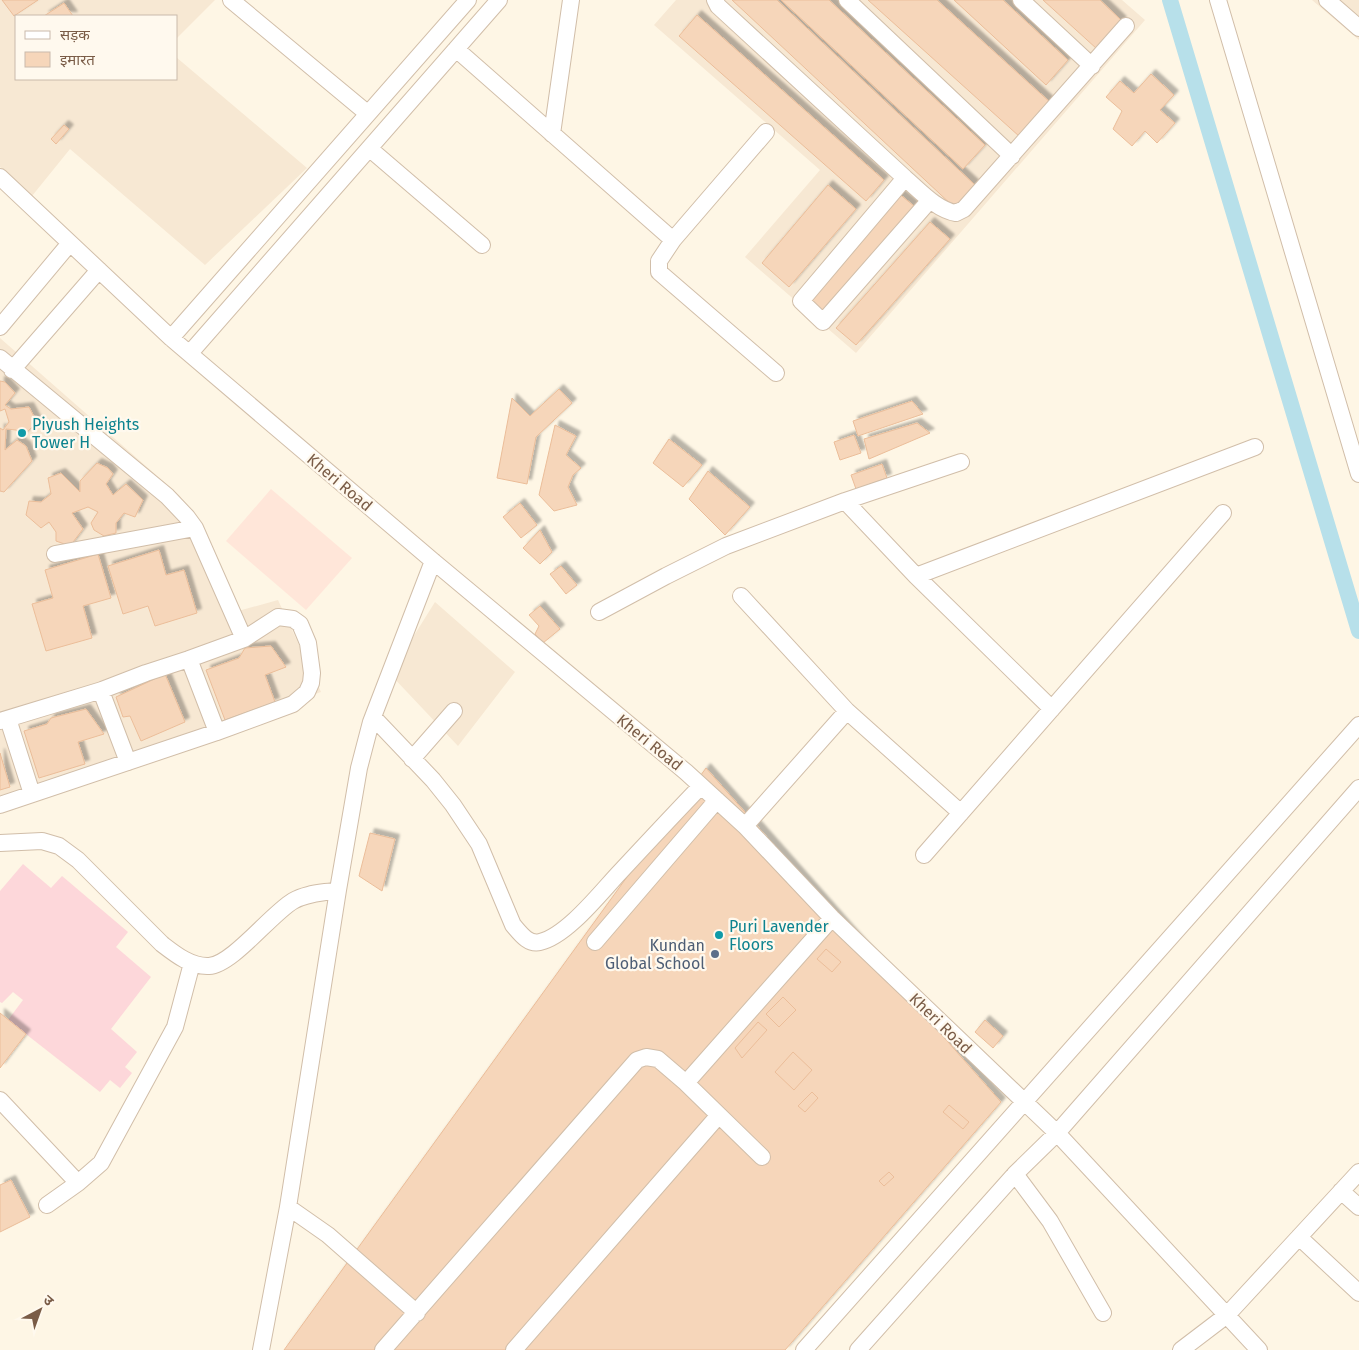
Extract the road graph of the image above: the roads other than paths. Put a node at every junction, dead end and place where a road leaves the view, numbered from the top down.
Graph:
1 (230, 0) edge
2 (468, 0) edge
3 (499, 0) edge
4 (571, 0) edge
5 (715, 0) edge
6 (847, 0) edge
7 (1021, 0) edge
8 (1218, 0) edge
9 (1326, 0) edge
10 (1126, 26) dead end
11 (1359, 28) edge
12 (456, 49) junction
13 (1092, 66) junction
14 (367, 113) junction
15 (766, 132) dead end
16 (552, 134) junction
17 (370, 149) junction
18 (1012, 156) junction
19 (0, 177) edge
20 (905, 178) junction
21 (930, 200) junction
22 (673, 240) junction
23 (70, 243) junction
24 (482, 245) dead end
25 (98, 270) junction
26 (0, 327) edge
27 (172, 338) junction
28 (190, 352) junction
29 (0, 358) edge
30 (12, 370) junction
31 (776, 373) dead end
32 (1255, 447) dead end
33 (961, 462) dead end
34 (1359, 474) edge
35 (845, 501) junction
36 (1223, 513) dead end
37 (194, 528) junction
38 (55, 554) dead end
39 (433, 561) junction
40 (916, 576) junction
41 (741, 596) dead end
42 (599, 612) dead end
43 (244, 639) junction
44 (189, 659) junction
45 (101, 691) junction
46 (1052, 709) junction
47 (454, 711) dead end
48 (847, 712) junction
49 (373, 717) junction
50 (4, 720) edge
51 (1359, 725) edge
52 (217, 732) junction
53 (412, 759) junction
54 (128, 762) junction
55 (701, 786) junction
56 (1359, 788) edge
57 (32, 794) junction
58 (716, 800) junction
59 (0, 805) edge
60 (961, 813) junction
61 (745, 826) junction
62 (0, 843) edge
63 (924, 855) dead end
64 (338, 890) junction
65 (832, 918) junction
66 (595, 942) dead end
67 (192, 963) junction
68 (686, 1083) junction
69 (0, 1100) edge
70 (1024, 1103) junction
71 (719, 1115) junction
72 (1057, 1133) junction
73 (762, 1157) dead end
74 (1359, 1172) edge
75 (1015, 1174) junction
76 (78, 1184) junction
77 (1341, 1191) junction
78 (47, 1205) dead end
79 (288, 1207) junction
80 (1359, 1207) edge
81 (1299, 1237) junction
82 (1359, 1294) edge
83 (416, 1312) junction
84 (1103, 1313) dead end
85 (1227, 1315) junction
86 (260, 1350) edge
87 (383, 1350) edge
88 (514, 1350) edge
89 (804, 1350) edge
90 (858, 1350) edge
91 (1182, 1350) edge
92 (1259, 1350) edge

1 - 14 street
2 - 14 street
3 - 12 street
4 - 16 street
5 - 20 street
6 - 18 street
7 - 13 street
8 - 34 street
9 - 11 street
10 - 13 street
12 - 16 street
12 - 17 street
13 - 18 street
14 - 27 street
15 - 22 street
16 - 22 street
17 - 24 street
17 - 28 street
18 - 21 street
19 - 23 street, Kheri Road
20 - 21 street
20 - 21 street
22 - 31 street
23 - 25 street, Kheri Road
23 - 26 street
25 - 27 street, Kheri Road
25 - 30 street
27 - 28 street, Kheri Road
28 - 39 street, Kheri Road
29 - 30 street
30 - 37 street
32 - 40 street
33 - 35 street
35 - 40 street
35 - 42 street
36 - 46 street
37 - 38 street
37 - 43 street
39 - 49 street
39 - 55 street, Kheri Road
40 - 46 street
41 - 48 street
43 - 44 street
43 - 52 street
44 - 45 street
44 - 52 street
45 - 50 street
45 - 54 street
46 - 60 street
47 - 53 street
48 - 60 street
48 - 61 street
49 - 53 street
49 - 64 street
50 - 57 street
51 - 70 street
52 - 54 street
53 - 55 street
54 - 57 street
55 - 58 street, Kheri Road
56 - 72 street
57 - 59 street
58 - 61 street, Kheri Road
58 - 66 street
60 - 63 street
61 - 65 street, Kheri Road
62 - 67 street
64 - 67 street
64 - 79 street
65 - 68 street
65 - 70 street, Kheri Road
67 - 76 street
68 - 71 street
68 - 83 street
69 - 76 street
70 - 72 street, Kheri Road
70 - 89 street
71 - 73 street
71 - 88 street
72 - 75 street
72 - 85 street, Kheri Road
74 - 77 street
75 - 84 street
75 - 90 street
76 - 78 street
77 - 80 street
77 - 81 street
79 - 83 street
79 - 86 street
81 - 82 street
81 - 85 street
83 - 87 street
85 - 91 street
85 - 92 street, Kheri Road

